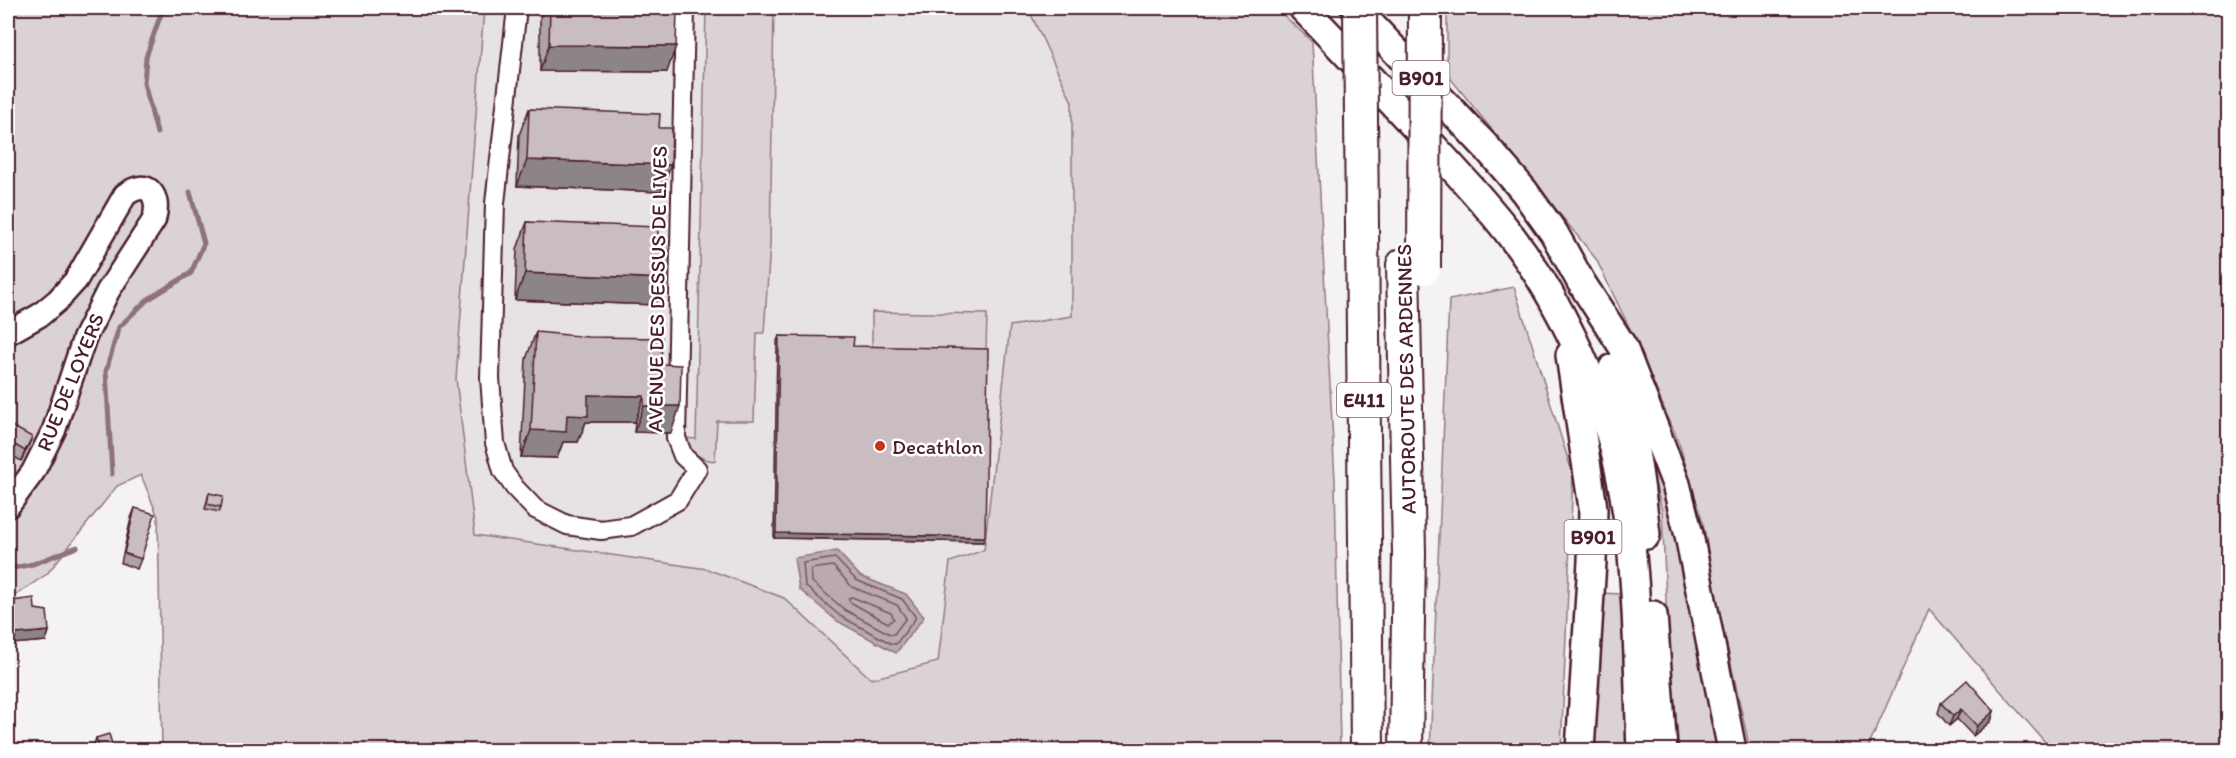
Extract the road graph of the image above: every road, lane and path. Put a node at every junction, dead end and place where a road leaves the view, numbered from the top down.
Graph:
1 (517, 8) edge
2 (685, 8) edge
3 (1303, 8) edge
4 (1355, 8) edge
5 (1360, 8) edge
6 (1406, 8) edge
7 (1425, 8) edge
8 (1413, 267) junction
9 (1581, 282) junction
10 (1564, 324) junction
11 (8, 333) edge
12 (8, 506) edge
13 (1367, 750) edge
14 (1406, 750) edge
15 (1580, 750) edge
16 (1641, 750) edge
17 (1663, 750) edge
18 (1733, 750) edge

1 - 2 street, AVENUE DES DESSUS DE LIVES
3 - 10 main road, B901
4 - 9 main road, B901
5 - 13 highway, AUTOROUTE DES ARDENNES / E411, bridge
6 - 8 highway, AUTOROUTE DES ARDENNES / E411
7 - 8 highway, B901, bridge
8 - 14 highway, AUTOROUTE DES ARDENNES / E411
9 - 17 main road, B901
9 - 18 main road, B901
10 - 15 main road, B901
10 - 16 main road, B901
11 - 12 street, RUE DE LOYERS

